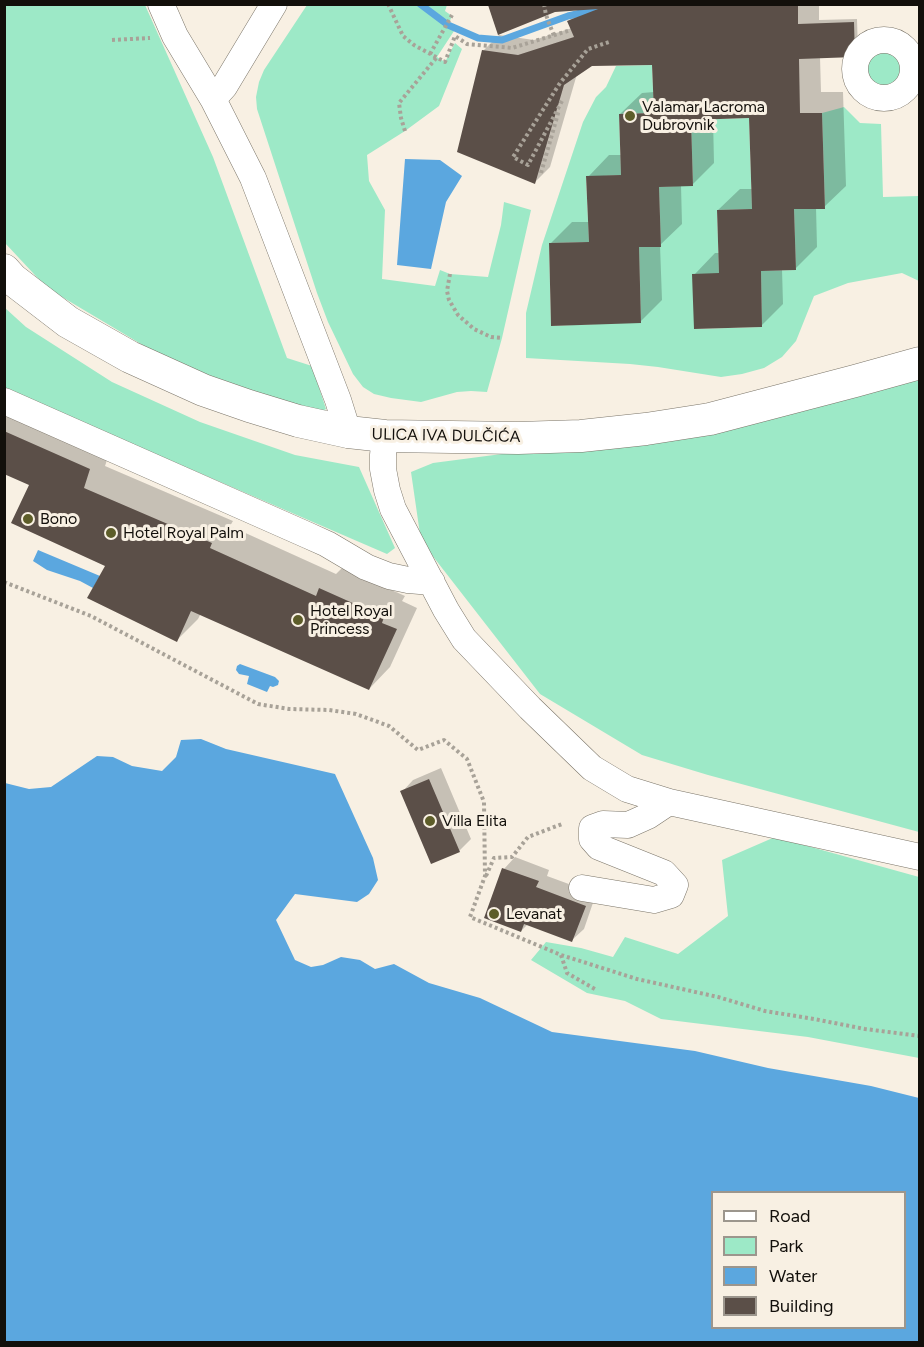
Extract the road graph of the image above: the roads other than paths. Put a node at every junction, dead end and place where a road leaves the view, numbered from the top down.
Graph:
1 (161, 4) edge
2 (274, 4) edge
3 (213, 99) junction
4 (4, 270) edge
5 (920, 363) edge
6 (4, 401) edge
7 (348, 432) junction
8 (385, 436) junction
9 (432, 582) junction
10 (669, 802) junction
11 (920, 857) edge
12 (582, 888) dead end

1 - 3 street
2 - 3 street
3 - 7 street
4 - 7 main road, ULICA IVA DULČIĆA
5 - 8 main road, ULICA IVA DULČIĆA
6 - 9 street
7 - 8 main road, ULICA IVA DULČIĆA
8 - 9 street
9 - 10 street
10 - 11 street
10 - 12 street

